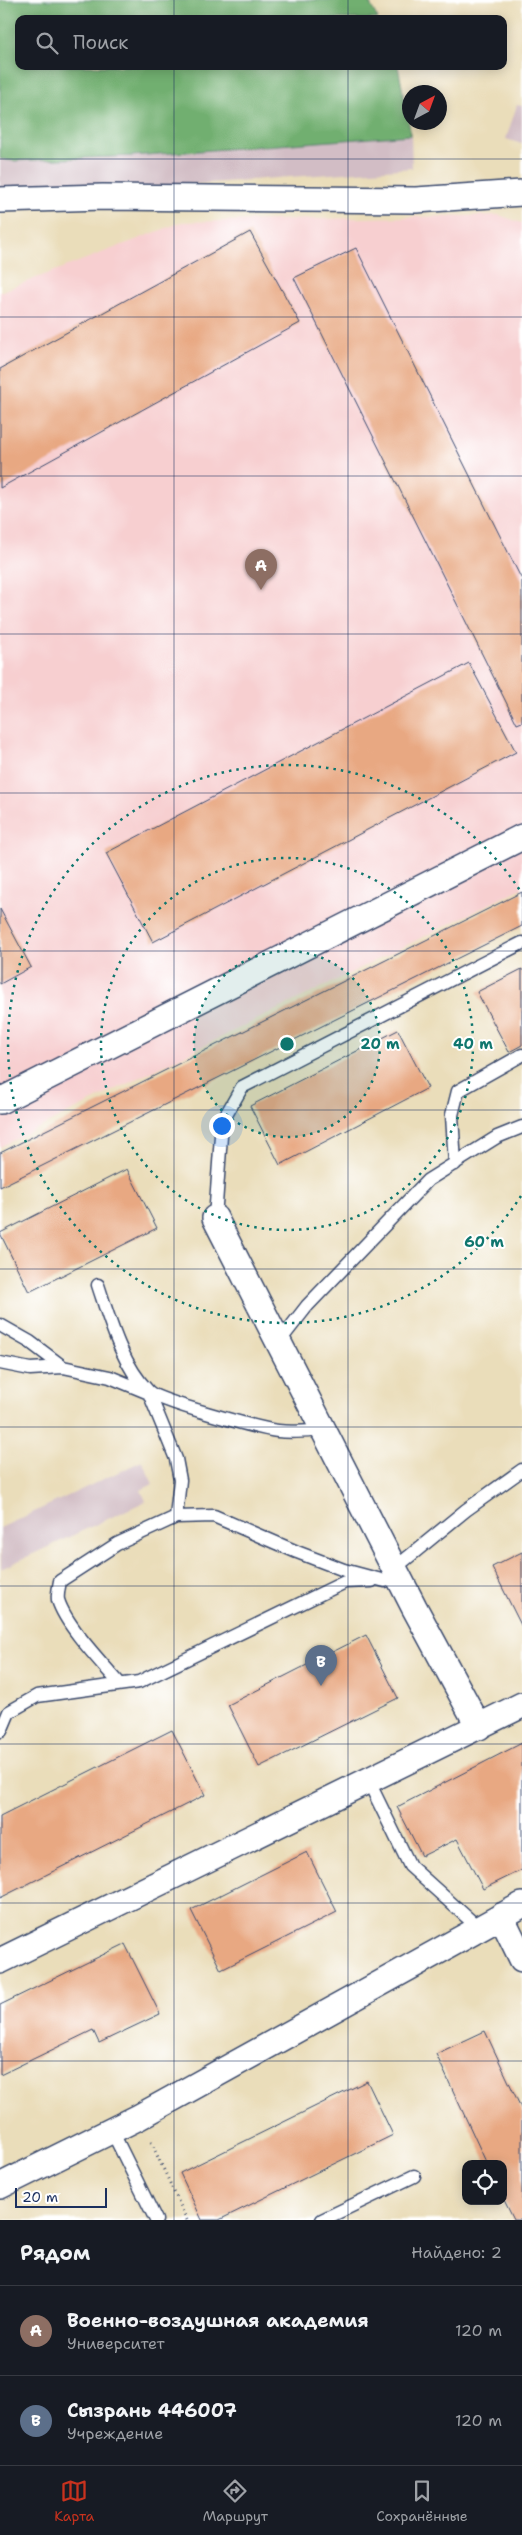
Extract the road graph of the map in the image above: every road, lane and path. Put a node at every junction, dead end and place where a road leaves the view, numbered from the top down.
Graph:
1 (522, 193) edge
2 (0, 200) edge
3 (522, 837) edge
4 (522, 943) edge
5 (522, 1055) edge
6 (0, 1101) edge
7 (522, 1127) edge
8 (455, 1164) junction
9 (215, 1218) joint
10 (98, 1285) dead end
11 (0, 1325) edge
12 (278, 1342) junction
13 (0, 1363) edge
14 (63, 1367) junction
15 (149, 1393) junction
16 (324, 1430) junction
17 (522, 1470) edge
18 (176, 1517) junction
19 (390, 1574) junction
20 (120, 1684) junction
21 (522, 1705) edge
22 (479, 1726) junction
23 (1, 1731) dead end
24 (368, 1780) junction
25 (501, 1917) edge
26 (522, 1958) edge
27 (0, 1961) edge
28 (139, 2117) junction
29 (112, 2131) junction
30 (414, 2176) dead end
31 (0, 2186) edge
32 (156, 2220) edge
33 (187, 2220) edge
34 (322, 2220) edge

1 - 2 street
3 - 6 street
4 - 9 lane
5 - 8 lane
7 - 8 lane
8 - 12 lane
9 - 12 street
10 - 15 lane
11 - 14 lane
12 - 16 street
13 - 14 lane
14 - 15 lane
15 - 16 lane
15 - 18 lane
16 - 19 street
17 - 19 lane
18 - 19 lane
18 - 20 lane
19 - 20 lane
19 - 22 street
20 - 23 lane
21 - 22 street
22 - 24 street
24 - 25 lane
24 - 27 street
25 - 26 street
25 - 28 street
28 - 29 street
28 - 33 path
29 - 31 street
29 - 32 lane
30 - 34 lane

